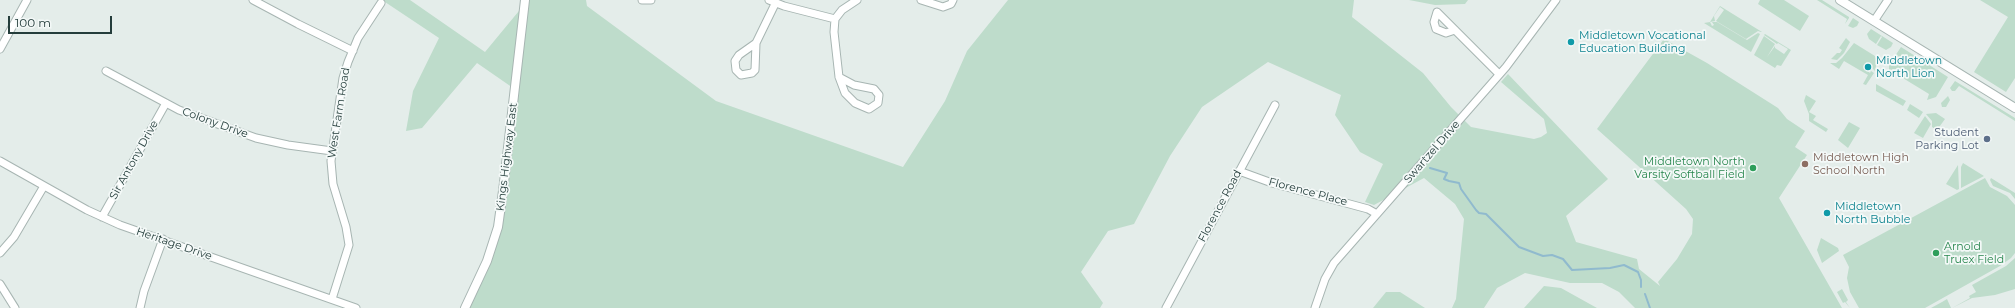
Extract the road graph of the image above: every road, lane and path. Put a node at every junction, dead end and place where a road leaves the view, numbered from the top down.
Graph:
1 (27, 0) edge
2 (253, 0) edge
3 (525, 0) edge
4 (642, 0) edge
5 (651, 0) edge
6 (857, 0) edge
7 (921, 0) edge
8 (953, 0) edge
9 (1556, 0) edge
10 (1840, 0) edge
11 (1888, 0) edge
12 (772, 2) edge
13 (380, 3) dead end
14 (835, 19) junction
15 (1874, 21) junction
16 (1455, 30) dead end
17 (756, 43) junction
18 (0, 49) edge
19 (352, 50) junction
20 (106, 71) dead end
21 (1499, 74) junction
22 (839, 77) junction
23 (166, 103) junction
24 (1275, 105) dead end
25 (2015, 108) edge
26 (332, 151) junction
27 (0, 161) edge
28 (1239, 171) junction
29 (44, 186) junction
30 (1377, 214) junction
31 (102, 217) junction
32 (163, 240) junction
33 (0, 253) edge
34 (0, 284) edge
35 (332, 299) junction
36 (15, 308) edge
37 (140, 308) edge
38 (356, 308) edge
39 (466, 308) edge
40 (1166, 308) edge
41 (1315, 308) edge

1 - 18 street
2 - 19 street
3 - 39 street, Kings Highway East
4 - 5 street
6 - 14 street
7 - 8 street
9 - 21 street, Swartzel Drive
10 - 15 street
11 - 15 street
12 - 14 street
12 - 17 street
13 - 19 street, West Farm Road
14 - 22 street
15 - 25 street
16 - 21 street
17 - 17 street
19 - 26 street, West Farm Road
20 - 23 street, Colony Drive
21 - 30 street, Swartzel Drive
22 - 22 street
23 - 26 street, Colony Drive
23 - 31 street, Sir Antony Drive
24 - 28 street, Florence Road
26 - 35 street, West Farm Road
27 - 29 street, Heritage Drive
28 - 30 street, Florence Place
28 - 40 street, Florence Road
29 - 31 street, Heritage Drive
29 - 33 street
30 - 41 street, Swartzel Drive
31 - 32 street, Heritage Drive
32 - 35 street, Heritage Drive
32 - 37 street
34 - 36 street
35 - 38 street, Heritage Drive

